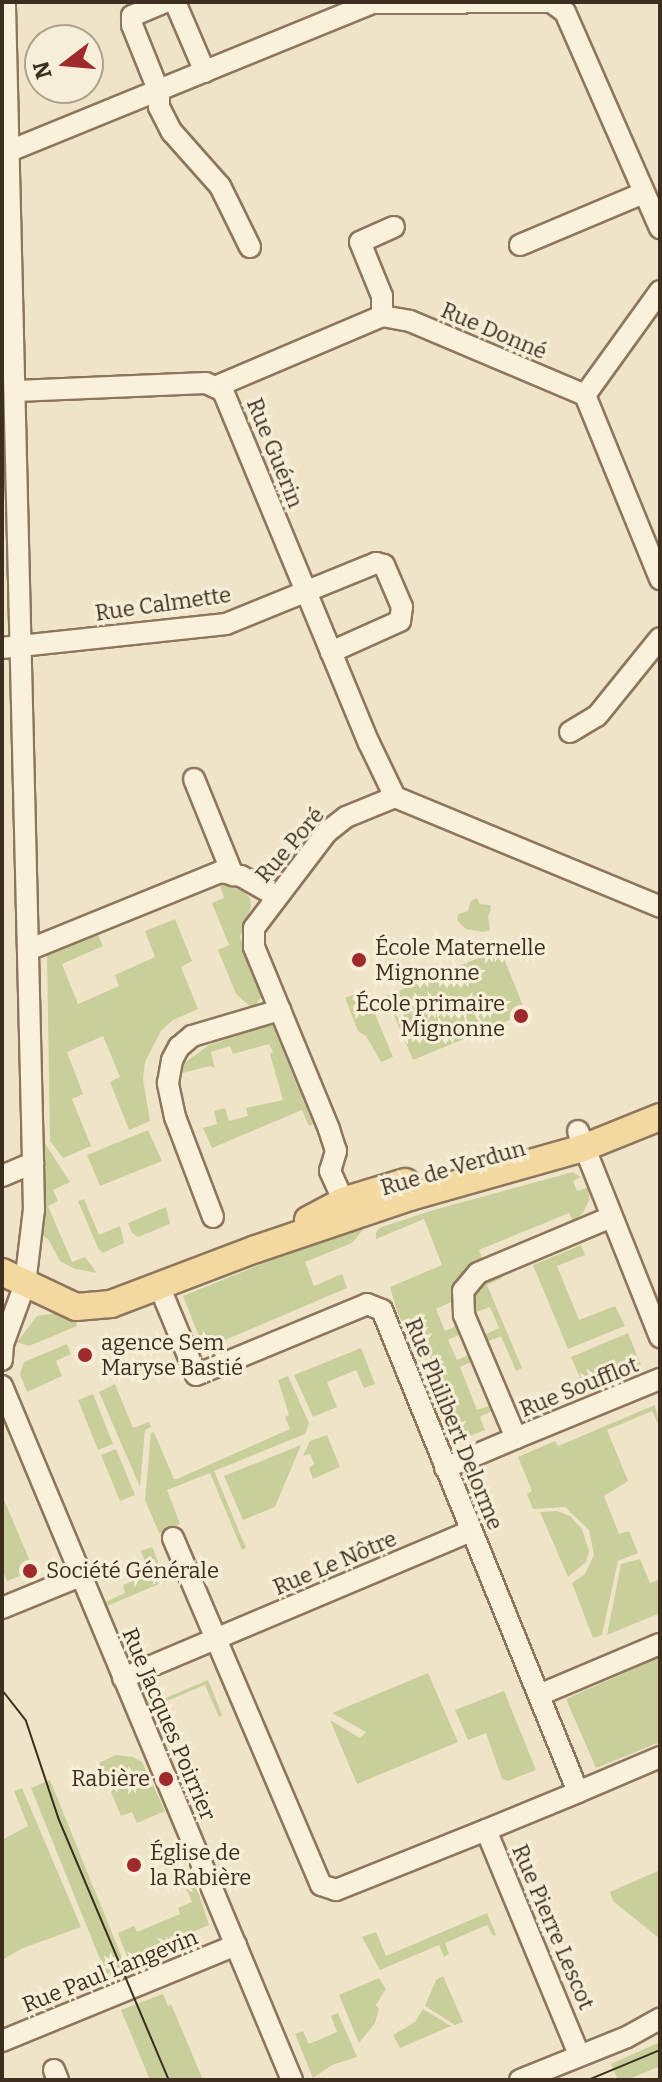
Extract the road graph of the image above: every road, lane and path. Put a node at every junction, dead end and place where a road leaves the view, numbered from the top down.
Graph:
1 (2, 2) edge
2 (165, 2) edge
3 (175, 2) edge
4 (557, 4) edge
5 (205, 72) junction
6 (159, 92) junction
7 (4, 101) edge
8 (7, 152) junction
9 (644, 193) junction
10 (394, 227) dead end
11 (660, 228) edge
12 (6, 231) edge
13 (520, 245) dead end
14 (250, 247) dead end
15 (660, 291) edge
16 (382, 316) junction
17 (215, 387) junction
18 (16, 391) junction
19 (585, 395) junction
20 (660, 579) edge
21 (307, 593) junction
22 (660, 638) edge
23 (12, 647) edge
24 (331, 652) junction
25 (570, 732) dead end
26 (194, 779) dead end
27 (395, 797) junction
28 (233, 875) junction
29 (276, 896) junction
30 (660, 907) edge
31 (28, 950) junction
32 (280, 1010) junction
33 (660, 1116) edge
34 (580, 1140) junction
35 (33, 1163) junction
36 (2, 1176) edge
37 (348, 1209) junction
38 (213, 1217) dead end
39 (611, 1217) junction
40 (23, 1283) edge
41 (160, 1288) junction
42 (660, 1337) edge
43 (2, 1360) edge
44 (660, 1379) edge
45 (2, 1386) edge
46 (10, 1432) edge
47 (516, 1438) junction
48 (445, 1468) junction
49 (471, 1531) junction
50 (173, 1538) dead end
51 (80, 1576) junction
52 (2, 1608) edge
53 (217, 1639) junction
54 (660, 1644) edge
55 (123, 1678) junction
56 (539, 1695) junction
57 (660, 1757) edge
58 (578, 1792) junction
59 (486, 1830) junction
60 (236, 1945) junction
61 (660, 2019) edge
62 (2, 2041) edge
63 (579, 2055) junction
64 (292, 2080) edge
65 (520, 2080) edge

1 - 7 street
2 - 6 street
3 - 5 street
4 - 5 street
4 - 9 street
5 - 6 street
6 - 8 street
6 - 14 street
7 - 8 street
8 - 12 street
9 - 11 street
9 - 13 street
10 - 16 street
12 - 18 street
15 - 19 street
16 - 17 street
16 - 19 street, Rue Donné
17 - 18 street, Rue Guérin
17 - 21 street, Rue Guérin
18 - 23 street
19 - 20 street
21 - 23 street, Rue Calmette
21 - 24 street, Rue Guérin
21 - 24 street
22 - 25 street
23 - 31 street
24 - 27 street, Rue Guérin
26 - 28 street
27 - 29 street, Rue Poré
27 - 30 street
28 - 29 street
28 - 31 street
29 - 32 street, Rue Poré
31 - 35 street
32 - 37 street, Rue Poré
32 - 38 street
33 - 34 main road, Rue de Verdun
34 - 37 main road, Rue de Verdun
34 - 39 street
35 - 36 street
35 - 40 street
37 - 41 main road, Rue de Verdun
39 - 42 street
39 - 47 street, Rue Soufflot
40 - 41 main road, Rue de Verdun
40 - 43 street
41 - 48 street, Rue Philibert Delorme
44 - 47 street, Rue Soufflot
45 - 46 street, Rue Jacques Poirrier
46 - 51 street, Rue Jacques Poirrier
47 - 48 street, Rue Soufflot
48 - 49 street, Rue Philibert Delorme
49 - 53 street, Rue Le Nôtre
49 - 56 street, Rue Philibert Delorme
50 - 53 street
51 - 52 street
51 - 55 street, Rue Jacques Poirrier
53 - 55 street, Rue Le Nôtre
53 - 59 street, Rue Pierre Lescot
54 - 56 street
55 - 60 street, Rue Jacques Poirrier
56 - 58 street, Rue Philibert Delorme
57 - 58 street
58 - 59 street
59 - 63 street, Rue Pierre Lescot
60 - 62 street, Rue Paul Langevin
60 - 64 street, Rue Jacques Poirrier
61 - 63 street
63 - 65 street

